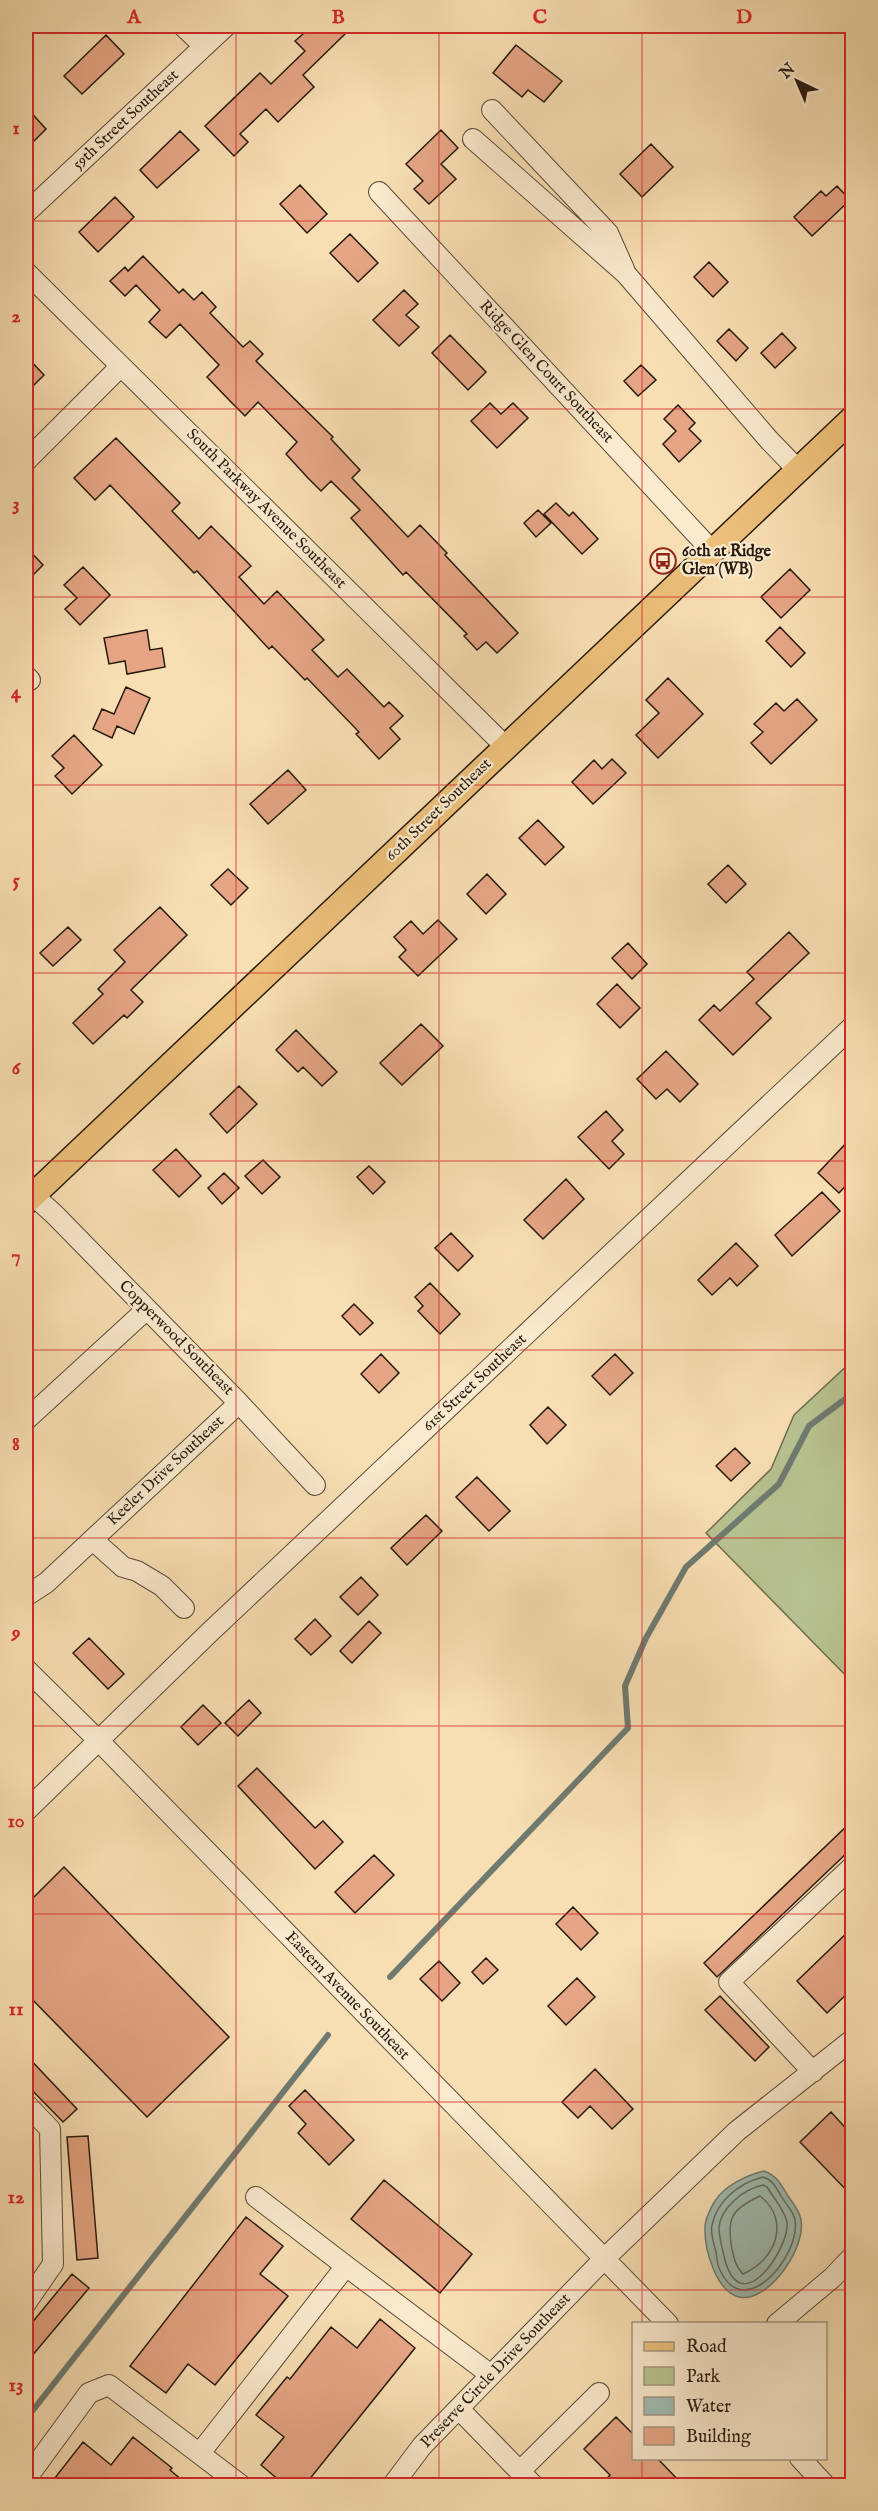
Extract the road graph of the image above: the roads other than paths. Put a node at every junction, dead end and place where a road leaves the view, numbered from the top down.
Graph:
1 (183, 26) edge
2 (226, 26) edge
3 (204, 46) junction
4 (492, 110) dead end
5 (473, 139) dead end
6 (379, 192) dead end
7 (26, 213) edge
8 (26, 272) edge
9 (626, 274) junction
10 (121, 366) junction
11 (852, 419) edge
12 (26, 461) edge
13 (798, 470) junction
14 (713, 552) junction
15 (506, 747) junction
16 (852, 1027) edge
17 (28, 1195) edge
18 (147, 1309) junction
19 (239, 1403) junction
20 (26, 1420) edge
21 (315, 1485) dead end
22 (93, 1540) junction
23 (26, 1593) edge
24 (184, 1608) dead end
25 (26, 1669) edge
26 (99, 1741) junction
27 (26, 1811) edge
28 (852, 1867) edge
29 (848, 2052) edge
30 (813, 2072) junction
31 (26, 2104) edge
32 (256, 2197) dead end
33 (852, 2257) edge
34 (604, 2259) junction
35 (346, 2266) junction
36 (26, 2303) edge
37 (666, 2322) edge
38 (779, 2322) edge
39 (491, 2375) junction
40 (599, 2393) dead end
41 (459, 2409) junction
42 (200, 2452) junction
43 (802, 2460) edge
44 (26, 2479) edge
45 (527, 2479) edge
46 (242, 2486) edge
47 (392, 2486) edge
48 (826, 2486) edge

1 - 3 street
2 - 3 street, 59th Street Southeast
3 - 7 street, 59th Street Southeast
4 - 9 street
5 - 9 street
6 - 14 street, Ridge Glen Court Southeast
8 - 10 street, South Parkway Avenue Southeast
9 - 13 street
10 - 12 street
10 - 15 street, South Parkway Avenue Southeast
11 - 13 main road, 60th Street Southeast
13 - 14 main road, 60th Street Southeast
14 - 15 main road, 60th Street Southeast
15 - 17 main road, 60th Street Southeast
16 - 26 street, 61st Street Southeast
17 - 18 street, Copperwood Southeast
18 - 19 street, Copperwood Southeast
18 - 20 street
19 - 21 street, Copperwood Southeast
19 - 22 street, Keeler Drive Southeast
22 - 23 street, Keeler Drive Southeast
22 - 24 street, Keeler Drive Southeast
25 - 26 street, Eastern Avenue Southeast
26 - 27 street, 61st Street Southeast
26 - 34 street, Eastern Avenue Southeast
28 - 30 street
29 - 30 street, Preserve Circle Drive Southeast
30 - 34 street, Preserve Circle Drive Southeast
31 - 36 street
32 - 35 street
33 - 38 street
34 - 37 street, Eastern Avenue Southeast
34 - 39 street, Preserve Circle Drive Southeast
35 - 39 street
35 - 42 street
39 - 41 street, Preserve Circle Drive Southeast
40 - 45 street
41 - 45 street
41 - 47 street, Preserve Circle Drive Southeast
42 - 44 street
42 - 46 street
43 - 48 street

